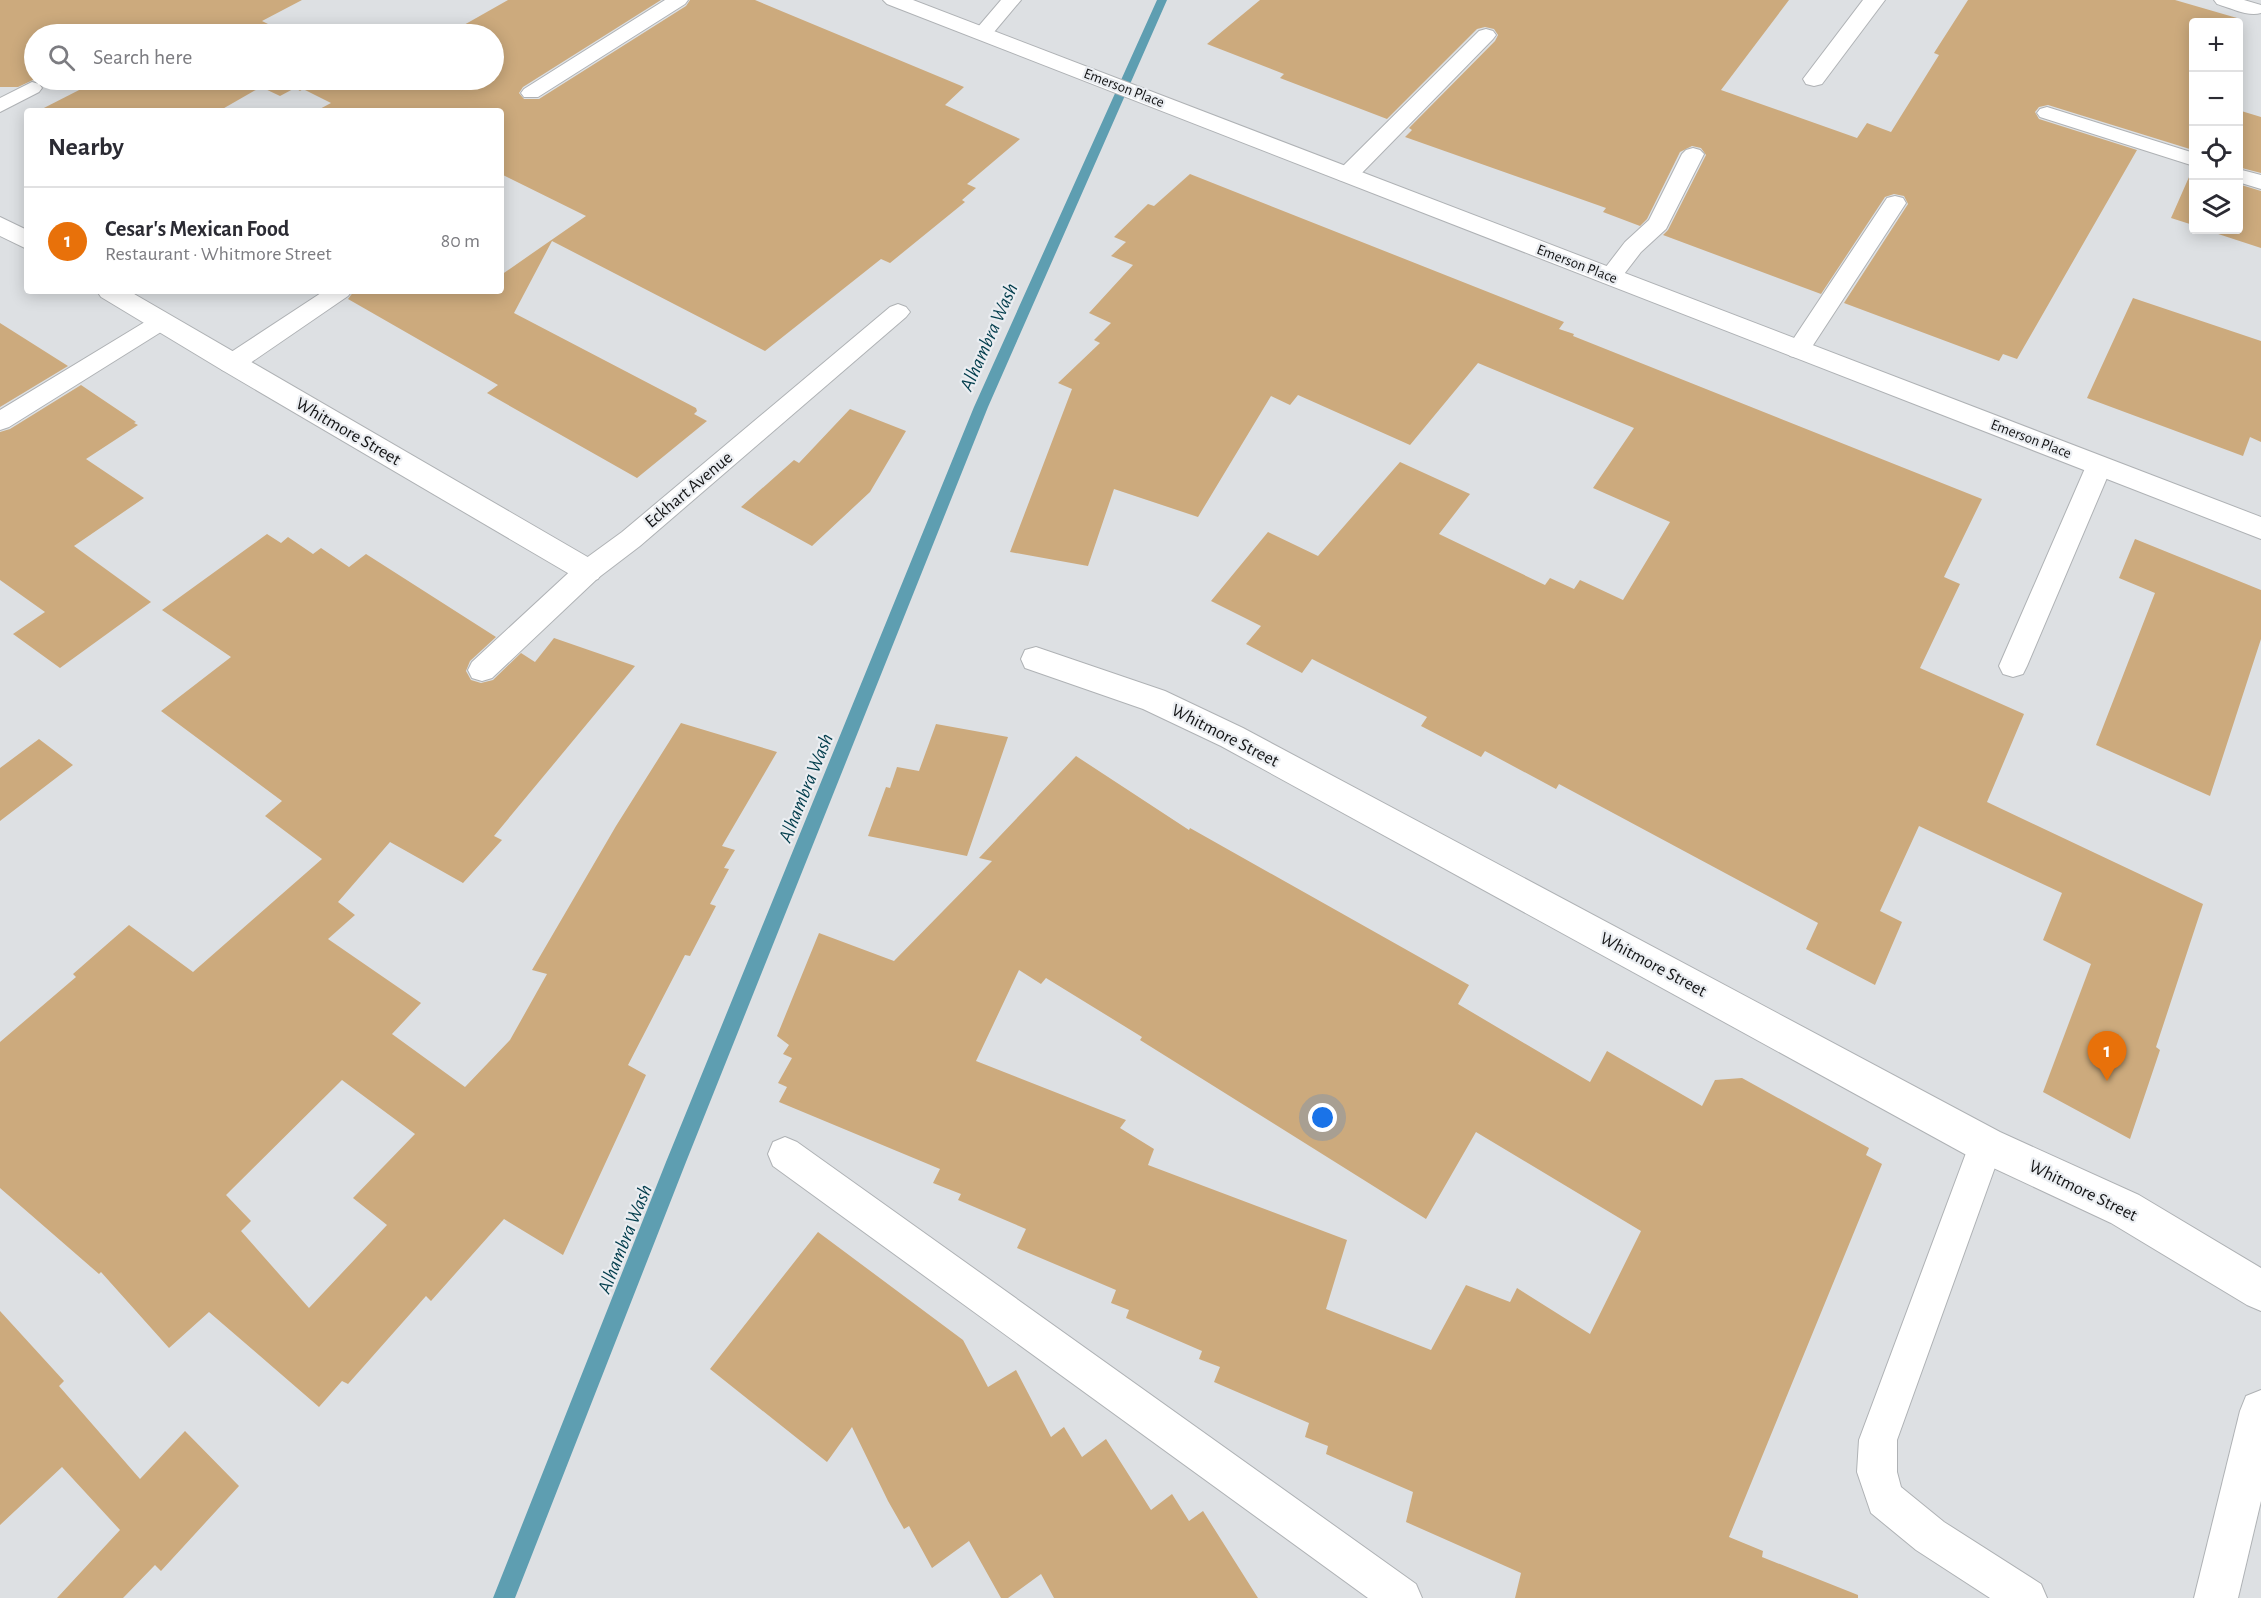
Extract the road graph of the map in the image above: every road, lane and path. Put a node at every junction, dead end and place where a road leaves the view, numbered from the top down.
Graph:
1 (678, 0) edge
2 (894, 0) edge
3 (1011, 0) edge
4 (1874, 0) edge
5 (2224, 0) edge
6 (2254, 9) dead end
7 (982, 34) junction
8 (1486, 35) dead end
9 (1814, 79) dead end
10 (28, 90) edge
11 (531, 93) dead end
12 (0, 106) edge
13 (2047, 113) dead end
14 (1693, 154) dead end
15 (2189, 159) edge
16 (1347, 175) junction
17 (2243, 177) edge
18 (2261, 182) edge
19 (1895, 203) dead end
20 (0, 225) edge
21 (24, 239) edge
22 (1610, 277) junction
23 (119, 294) edge
24 (336, 294) edge
25 (898, 312) dead end
26 (161, 322) junction
27 (1798, 350) junction
28 (231, 364) junction
29 (0, 421) edge
30 (2099, 466) junction
31 (2261, 528) edge
32 (588, 571) junction
33 (1036, 658) dead end
34 (2013, 666) dead end
35 (482, 670) dead end
36 (1986, 1145) junction
37 (785, 1154) dead end
38 (2261, 1292) edge
39 (2259, 1426) edge
40 (1402, 1598) edge
41 (2026, 1598) edge
42 (2216, 1598) edge

1 - 11 lane
2 - 7 street, Emerson Place
3 - 7 lane
4 - 9 street
5 - 6 lane
7 - 16 street, Emerson Place
8 - 16 lane
10 - 12 lane
13 - 15 lane
14 - 22 lane
16 - 22 street, Emerson Place
17 - 18 lane
19 - 27 lane
20 - 21 street
22 - 27 street, Emerson Place
23 - 26 street, Whitmore Street
24 - 28 lane
25 - 32 lane, Eckhart Avenue
26 - 28 street, Whitmore Street
26 - 29 lane
27 - 30 street, Emerson Place
28 - 32 street, Whitmore Street
30 - 31 street, Emerson Place
30 - 34 lane
32 - 35 lane, Eckhart Avenue
33 - 36 street, Whitmore Street
36 - 38 street, Whitmore Street
36 - 41 lane
37 - 40 lane
39 - 42 street

